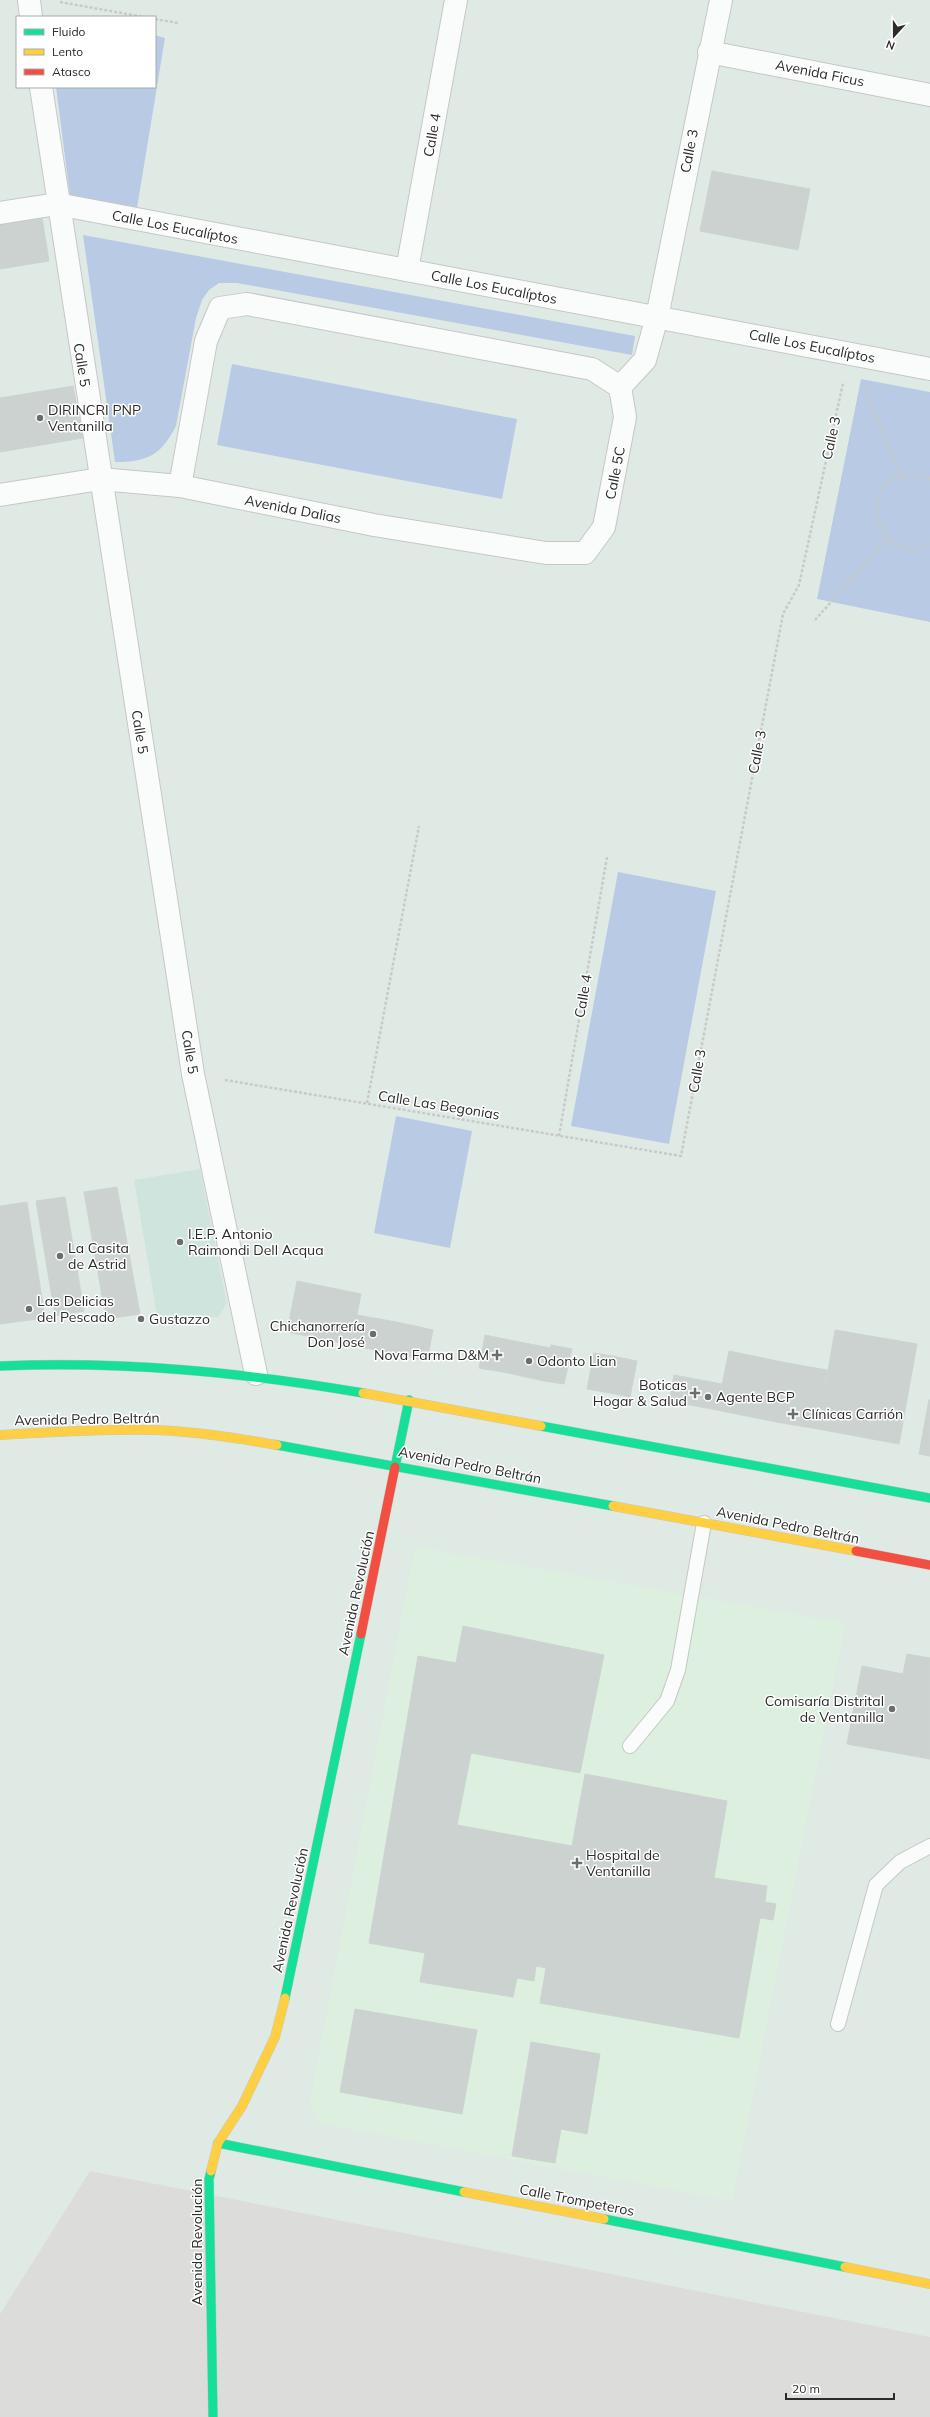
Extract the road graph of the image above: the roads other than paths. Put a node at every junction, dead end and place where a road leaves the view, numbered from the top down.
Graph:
1 (29, 0) edge
2 (456, 0) edge
3 (721, 0) edge
4 (31, 16) edge
5 (709, 52) junction
6 (41, 88) edge
7 (930, 95) edge
8 (57, 204) junction
9 (0, 214) edge
10 (408, 270) junction
11 (656, 317) junction
12 (930, 369) edge
13 (620, 387) junction
14 (100, 479) junction
15 (180, 486) junction
16 (0, 496) edge
17 (585, 553) joint
18 (0, 1366) edge
19 (256, 1374) junction
20 (409, 1400) junction
21 (0, 1435) edge
22 (397, 1466) junction
23 (930, 1498) edge
24 (704, 1523) junction
25 (930, 1565) edge
26 (630, 1746) dead end
27 (930, 1846) edge
28 (838, 2024) dead end
29 (218, 2143) junction
30 (930, 2284) edge
31 (213, 2417) edge

1 - 4 street
2 - 10 street, Calle 4
3 - 5 street, Calle 3
5 - 7 street, Avenida Ficus
5 - 11 street, Calle 3
6 - 8 street, Calle 5
8 - 9 street
8 - 10 street, Calle Los Eucalíptos
8 - 14 street, Calle 5
10 - 11 street, Calle Los Eucalíptos
11 - 12 street, Calle Los Eucalíptos
11 - 13 street, Calle 3
13 - 15 street
13 - 17 street, Calle 5C
14 - 15 street, Avenida Dalias
14 - 16 street, Avenida Dalias
14 - 19 street, Calle 5
15 - 17 street, Avenida Dalias
18 - 19 main road
19 - 20 main road
20 - 22 main road, Avenida Revolución
20 - 23 main road
21 - 22 main road, Avenida Pedro Beltrán
22 - 24 main road, Avenida Pedro Beltrán
22 - 29 main road, Avenida Revolución
24 - 25 main road, Avenida Pedro Beltrán
24 - 26 lane
27 - 28 lane
29 - 30 main road, Calle Trompeteros
29 - 31 main road, Avenida Revolución

